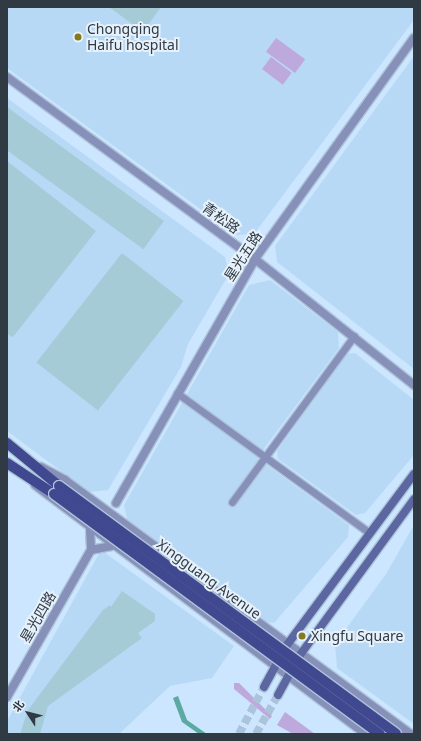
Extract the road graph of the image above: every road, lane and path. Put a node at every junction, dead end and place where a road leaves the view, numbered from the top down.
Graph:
1 (414, 38) edge
2 (7, 78) edge
3 (255, 259) junction
4 (354, 336) junction
5 (414, 385) edge
6 (176, 393) junction
7 (7, 443) edge
8 (266, 457) junction
9 (7, 463) edge
10 (37, 465) junction
11 (414, 474) edge
12 (24, 475) junction
13 (56, 490) junction
14 (414, 499) edge
15 (232, 502) dead end
16 (116, 503) junction
17 (98, 505) junction
18 (120, 522) junction
19 (90, 529) junction
20 (370, 533) junction
21 (112, 546) junction
22 (91, 550) junction
23 (287, 646) junction
24 (300, 655) junction
25 (275, 668) junction
26 (288, 677) junction
27 (264, 687) tunnel mouth
28 (278, 695) tunnel mouth
29 (7, 697) edge
30 (366, 734) edge
31 (380, 734) edge
32 (396, 734) edge
33 (411, 734) edge

1 - 3 street, 星光五路
2 - 3 street, 青松路
3 - 4 street, 青松路
3 - 6 street, 星光五路
4 - 5 street, 青松路
4 - 8 street
6 - 8 street
6 - 16 street, 星光五路
7 - 10 main road, Xingguang Avenue
8 - 15 street
8 - 20 street
9 - 12 main road, Xingguang Avenue
10 - 13 main road, Xingguang Avenue
10 - 17 street
11 - 20 main road
12 - 13 main road, Xingguang Avenue
12 - 19 street
13 - 31 main road, Xingguang Avenue, bridge
13 - 32 main road, Xingguang Avenue, bridge
14 - 24 main road
16 - 17 street
16 - 18 street
17 - 18 street
18 - 23 street
19 - 21 street
19 - 22 street
20 - 23 main road
21 - 22 street
21 - 25 street
22 - 29 street, 星光四路
23 - 24 street
23 - 25 main road
24 - 26 main road
24 - 33 street
25 - 26 street
25 - 27 main road
26 - 28 main road
26 - 30 street

